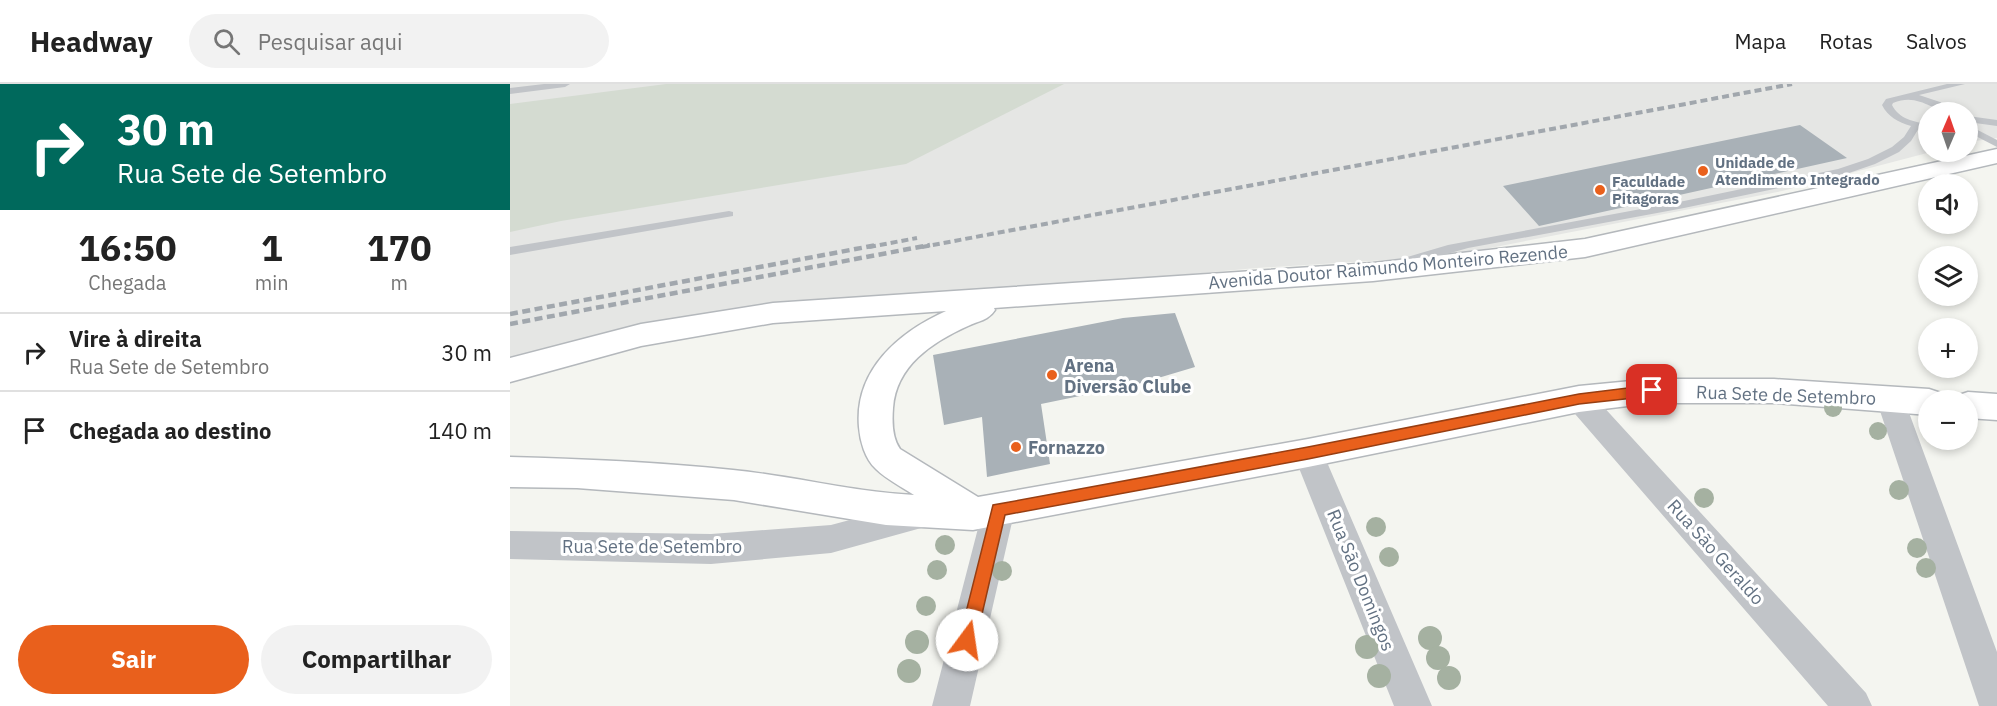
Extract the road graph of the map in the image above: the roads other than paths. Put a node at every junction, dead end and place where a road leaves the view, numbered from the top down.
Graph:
1 (565, 84) edge
2 (1960, 84) edge
3 (510, 91) edge
4 (1902, 97) junction
5 (1933, 102) edge
6 (1978, 120) edge
7 (1997, 123) edge
8 (1918, 125) edge
9 (1918, 132) edge
10 (1978, 134) edge
11 (1997, 144) edge
12 (1997, 156) edge
13 (1978, 157) edge
14 (1942, 162) edge
15 (729, 214) dead end
16 (510, 251) edge
17 (1373, 272) junction
18 (1013, 299) junction
19 (510, 370) edge
20 (1579, 399) junction
21 (1890, 399) junction
22 (1918, 401) edge
23 (1978, 406) edge
24 (1997, 407) edge
25 (1308, 453) junction
26 (510, 472) edge
27 (934, 512) junction
28 (986, 512) junction
29 (510, 545) edge
30 (1997, 703) edge
31 (951, 706) edge
32 (1413, 706) edge
33 (1853, 706) edge

1 - 3 lane
2 - 4 lane
4 - 5 lane
4 - 8 lane
6 - 7 lane
9 - 17 lane
10 - 11 lane
12 - 13 main road, Avenida Doutor Raimundo Monteiro Rezende
14 - 17 main road, Avenida Doutor Raimundo Monteiro Rezende
15 - 16 lane
17 - 18 main road, Avenida Doutor Raimundo Monteiro Rezende
18 - 19 main road, Avenida Doutor Raimundo Monteiro Rezende
18 - 28 main road
20 - 21 main road, Rua Sete de Setembro
20 - 25 main road, Rua Sete de Setembro
20 - 33 street, Rua São Geraldo
21 - 22 main road, Rua Sete de Setembro
21 - 30 street
23 - 24 main road
25 - 28 main road, Rua Sete de Setembro
25 - 32 street, Rua São Domingos
26 - 27 main road, Rua Sete de Setembro
27 - 28 main road, Rua Sete de Setembro
27 - 29 street, Rua Sete de Setembro
28 - 31 street

